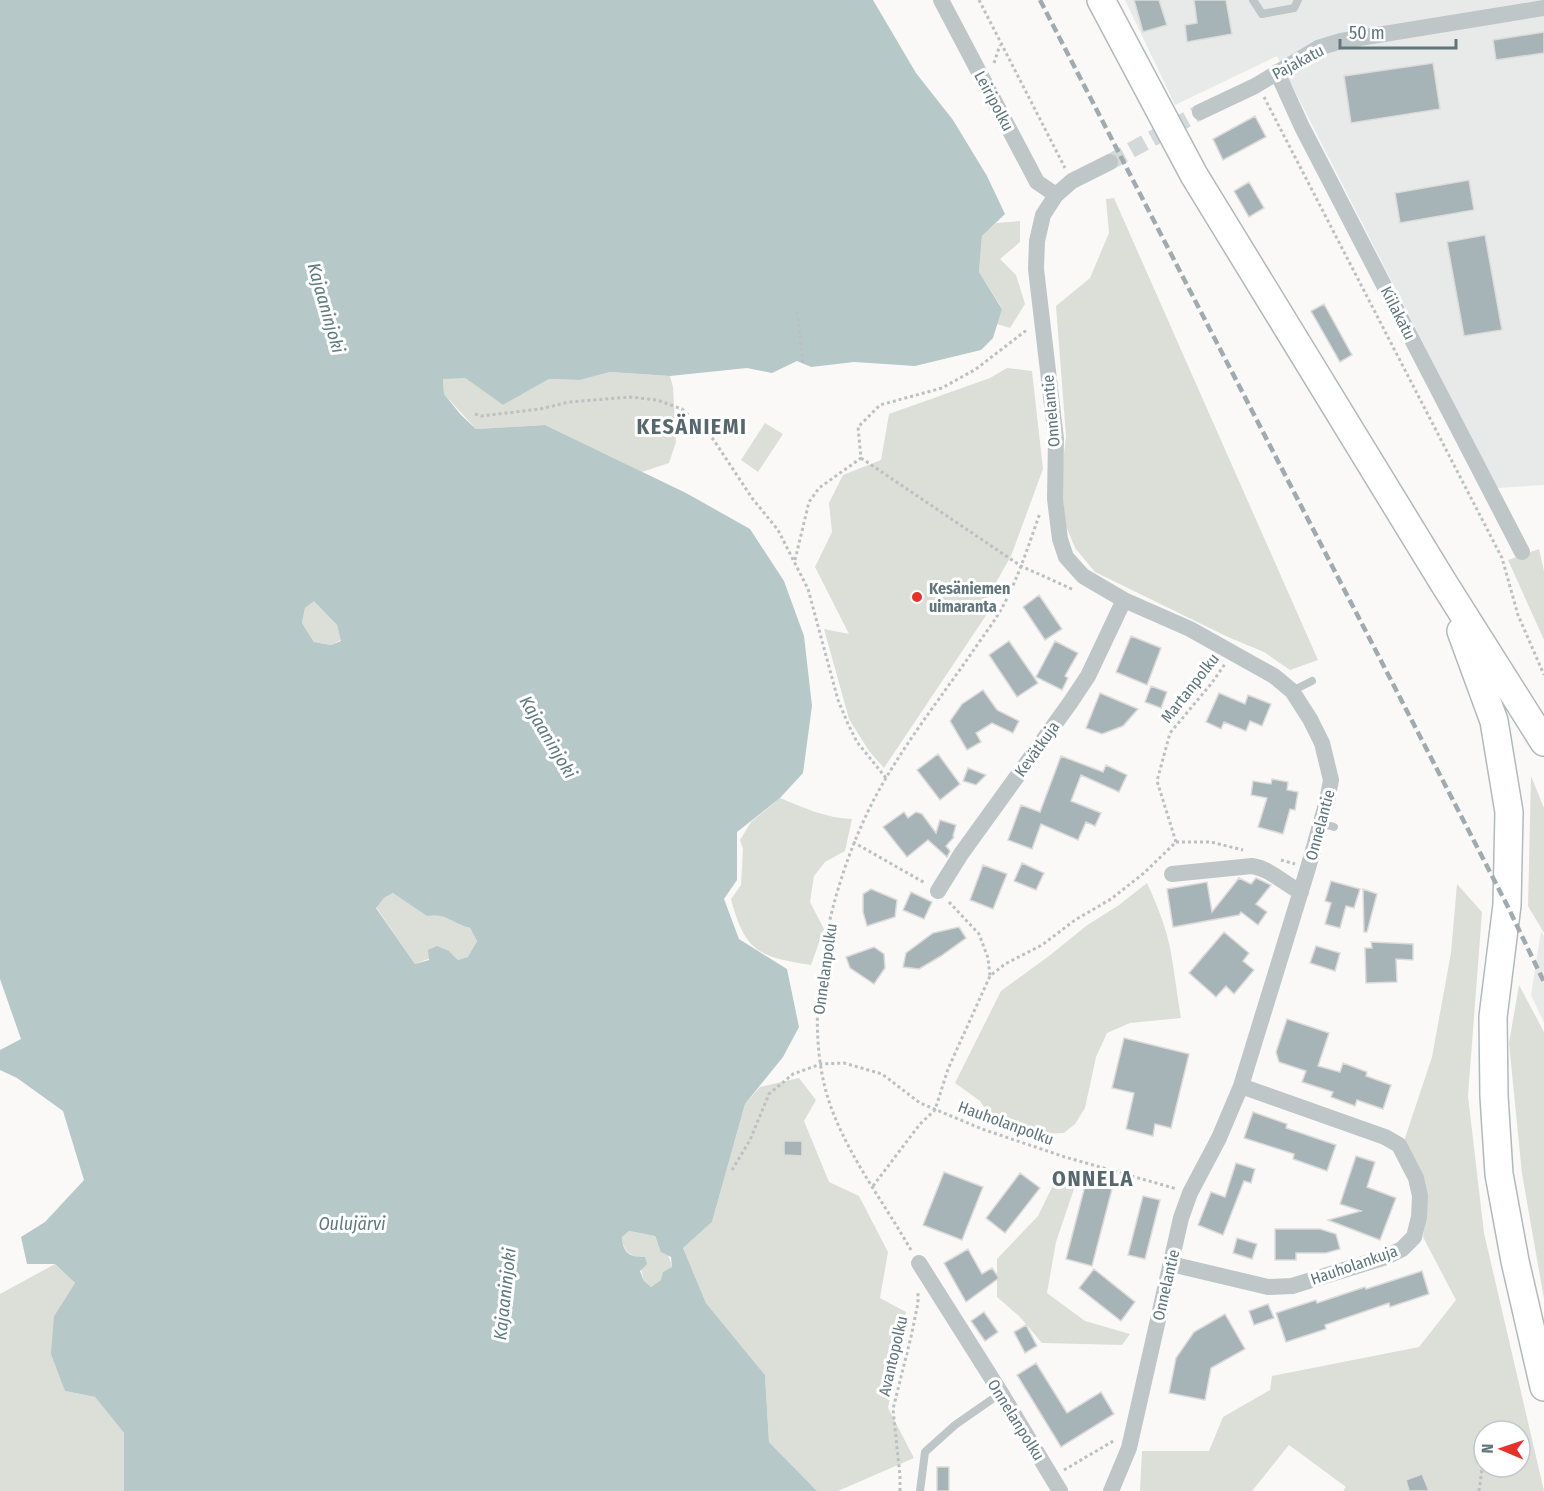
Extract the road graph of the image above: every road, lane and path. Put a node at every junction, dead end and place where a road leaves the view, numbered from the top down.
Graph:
1 (941, 0) edge
2 (979, 0) edge
3 (1094, 0) edge
4 (1101, 0) edge
5 (1253, 0) edge
6 (1298, 0) edge
7 (1544, 8) edge
8 (1118, 34) junction
9 (1000, 45) junction
10 (994, 63) dead end
11 (1277, 72) junction
12 (1255, 86) junction
13 (1200, 112) tunnel mouth
14 (1110, 162) tunnel mouth
15 (1072, 181) junction
16 (1056, 195) junction
17 (798, 312) dead end
18 (1042, 314) junction
19 (803, 363) dead end
20 (475, 414) dead end
21 (861, 458) junction
22 (1043, 505) dead end
23 (1522, 552) dead end
24 (794, 562) junction
25 (1021, 566) junction
26 (1443, 582) junction
27 (1124, 600) junction
28 (1233, 653) junction
29 (1544, 675) edge
30 (1312, 681) dead end
31 (1292, 691) junction
32 (1544, 742) edge
33 (886, 778) junction
34 (1172, 874) dead end
35 (938, 891) dead end
36 (1301, 892) junction
37 (821, 1064) junction
38 (1241, 1086) junction
39 (935, 1110) junction
40 (732, 1170) dead end
41 (873, 1186) junction
42 (1190, 1193) junction
43 (919, 1263) junction
44 (1171, 1264) junction
45 (1544, 1387) edge
46 (1001, 1393) junction
47 (1132, 1430) junction
48 (1056, 1484) edge
49 (900, 1491) edge
50 (920, 1491) edge
51 (1111, 1491) edge

1 - 16 street, Leiripolku
2 - 9 path
3 - 8 highway
4 - 8 highway
5 - 6 lane
7 - 11 street, Pajakatu
8 - 26 highway
9 - 10 path
9 - 15 path
11 - 12 street, Pajakatu
11 - 23 street, Kiilakatu
12 - 13 street, Pajakatu
12 - 29 path
14 - 15 street, Onnelantie
15 - 16 street, Onnelantie
16 - 18 street, Onnelantie
17 - 19 path
18 - 21 path
18 - 27 street, Onnelantie
20 - 24 path
21 - 24 path
21 - 25 path
22 - 25 path, Onnelanpolku
24 - 33 path
25 - 33 path, Onnelanpolku
26 - 32 highway
26 - 45 highway
27 - 28 street, Onnelantie
27 - 35 street, Kevätkuja
28 - 31 street, Onnelantie
28 - 39 path, Martanpolku
30 - 31 lane
31 - 36 street, Onnelantie
33 - 37 path, Onnelanpolku
34 - 36 street
36 - 38 street, Onnelantie
37 - 39 path, Hauholanpolku
37 - 40 path
37 - 41 path, Onnelanpolku
38 - 42 street, Onnelantie
38 - 44 street, Hauholankuja
39 - 41 path
39 - 42 path, Hauholanpolku
41 - 43 path, Onnelanpolku
42 - 44 street, Onnelantie
43 - 46 street, Onnelanpolku
43 - 49 path, Avantopolku
44 - 47 street, Onnelantie
46 - 48 street, Onnelanpolku
46 - 50 lane
47 - 48 path
47 - 51 street, Onnelantie

